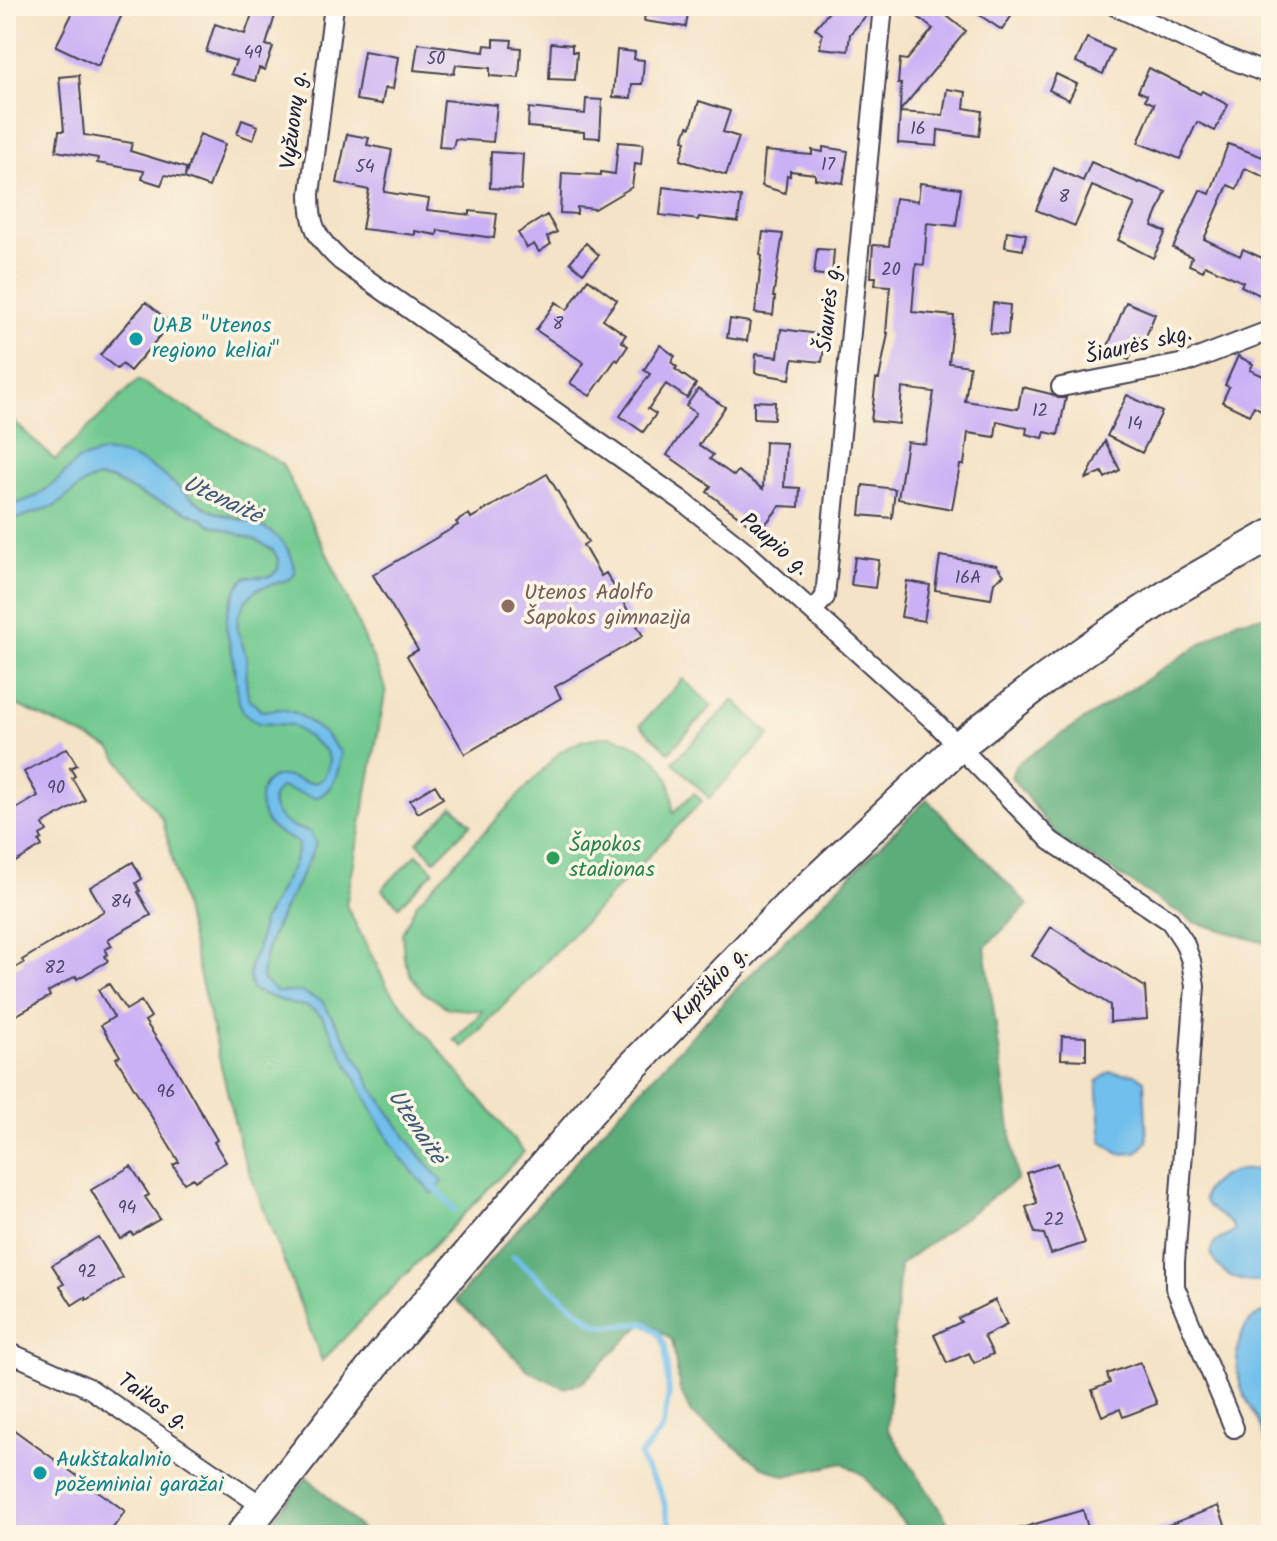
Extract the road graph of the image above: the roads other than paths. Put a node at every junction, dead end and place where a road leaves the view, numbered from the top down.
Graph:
1 (334, 6) edge
2 (883, 6) edge
3 (1115, 6) edge
4 (1271, 75) edge
5 (318, 238) joint
6 (1271, 330) edge
7 (1061, 387) dead end
8 (1271, 535) edge
9 (813, 611) junction
10 (959, 746) junction
11 (6, 1351) edge
12 (1234, 1428) dead end
13 (264, 1507) junction
14 (241, 1535) edge

1 - 5 street, Vyžuonų g.
2 - 9 street, Šiaurės g.
3 - 4 street
5 - 9 street, Paupio g.
6 - 7 street, Šiaurės skg.
8 - 10 main road, Kupiškio g.
9 - 10 street, Paupio g.
10 - 12 street, Paupio g.
10 - 13 main road, Kupiškio g.
11 - 13 street, Taikos g.
13 - 14 main road, Kupiškio g.

